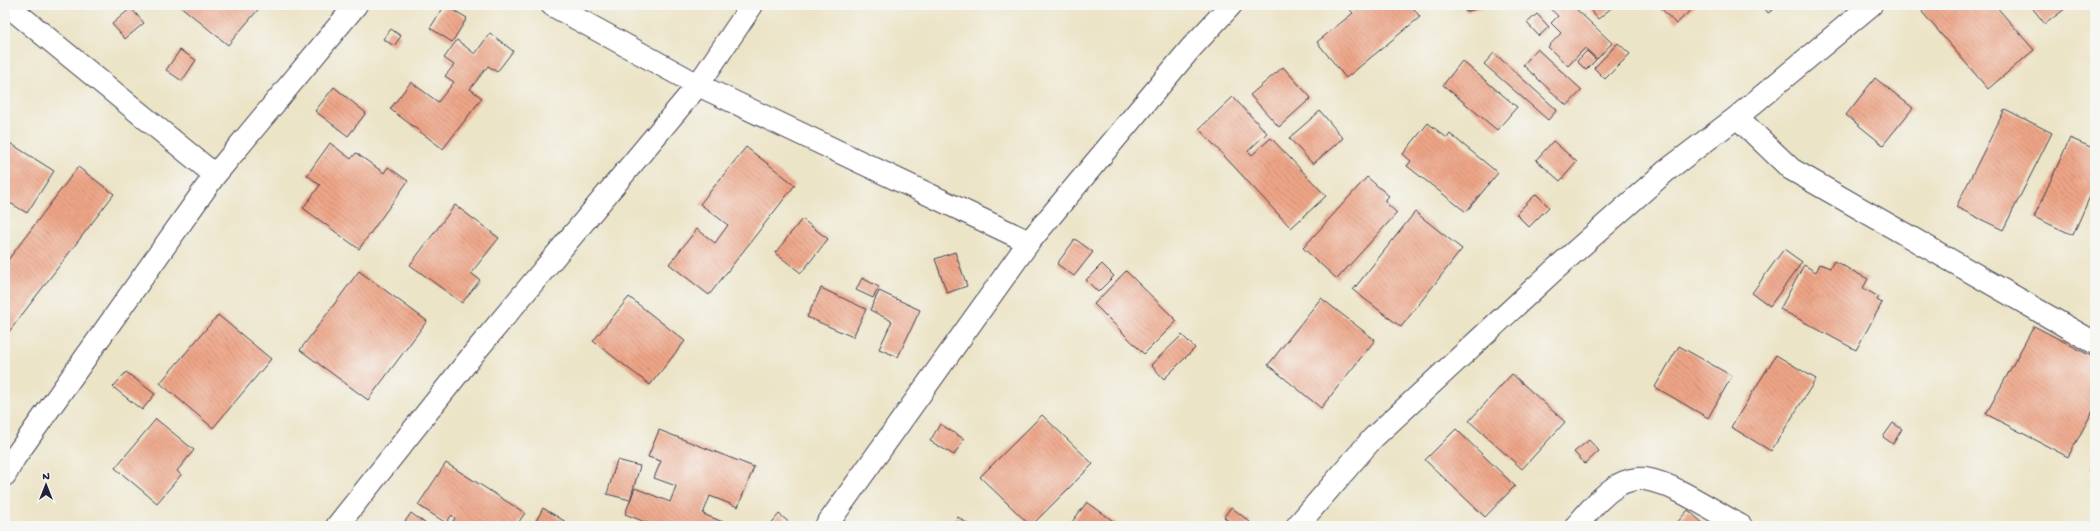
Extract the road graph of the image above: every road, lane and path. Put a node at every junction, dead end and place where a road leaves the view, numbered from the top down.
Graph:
1 (7, 5) edge
2 (356, 5) edge
3 (552, 5) edge
4 (752, 5) edge
5 (1231, 5) edge
6 (1871, 5) edge
7 (698, 85) junction
8 (1736, 117) junction
9 (216, 175) junction
10 (1029, 242) junction
11 (2095, 343) edge
12 (5, 475) edge
13 (337, 526) edge
14 (826, 526) edge
15 (1297, 526) edge
16 (1576, 526) edge
17 (1741, 526) edge

1 - 9 street
2 - 9 street
3 - 7 street
4 - 7 street
5 - 10 street
6 - 8 street
7 - 10 street
7 - 13 street
8 - 11 street
8 - 15 street
9 - 12 street
10 - 14 street
16 - 17 street

